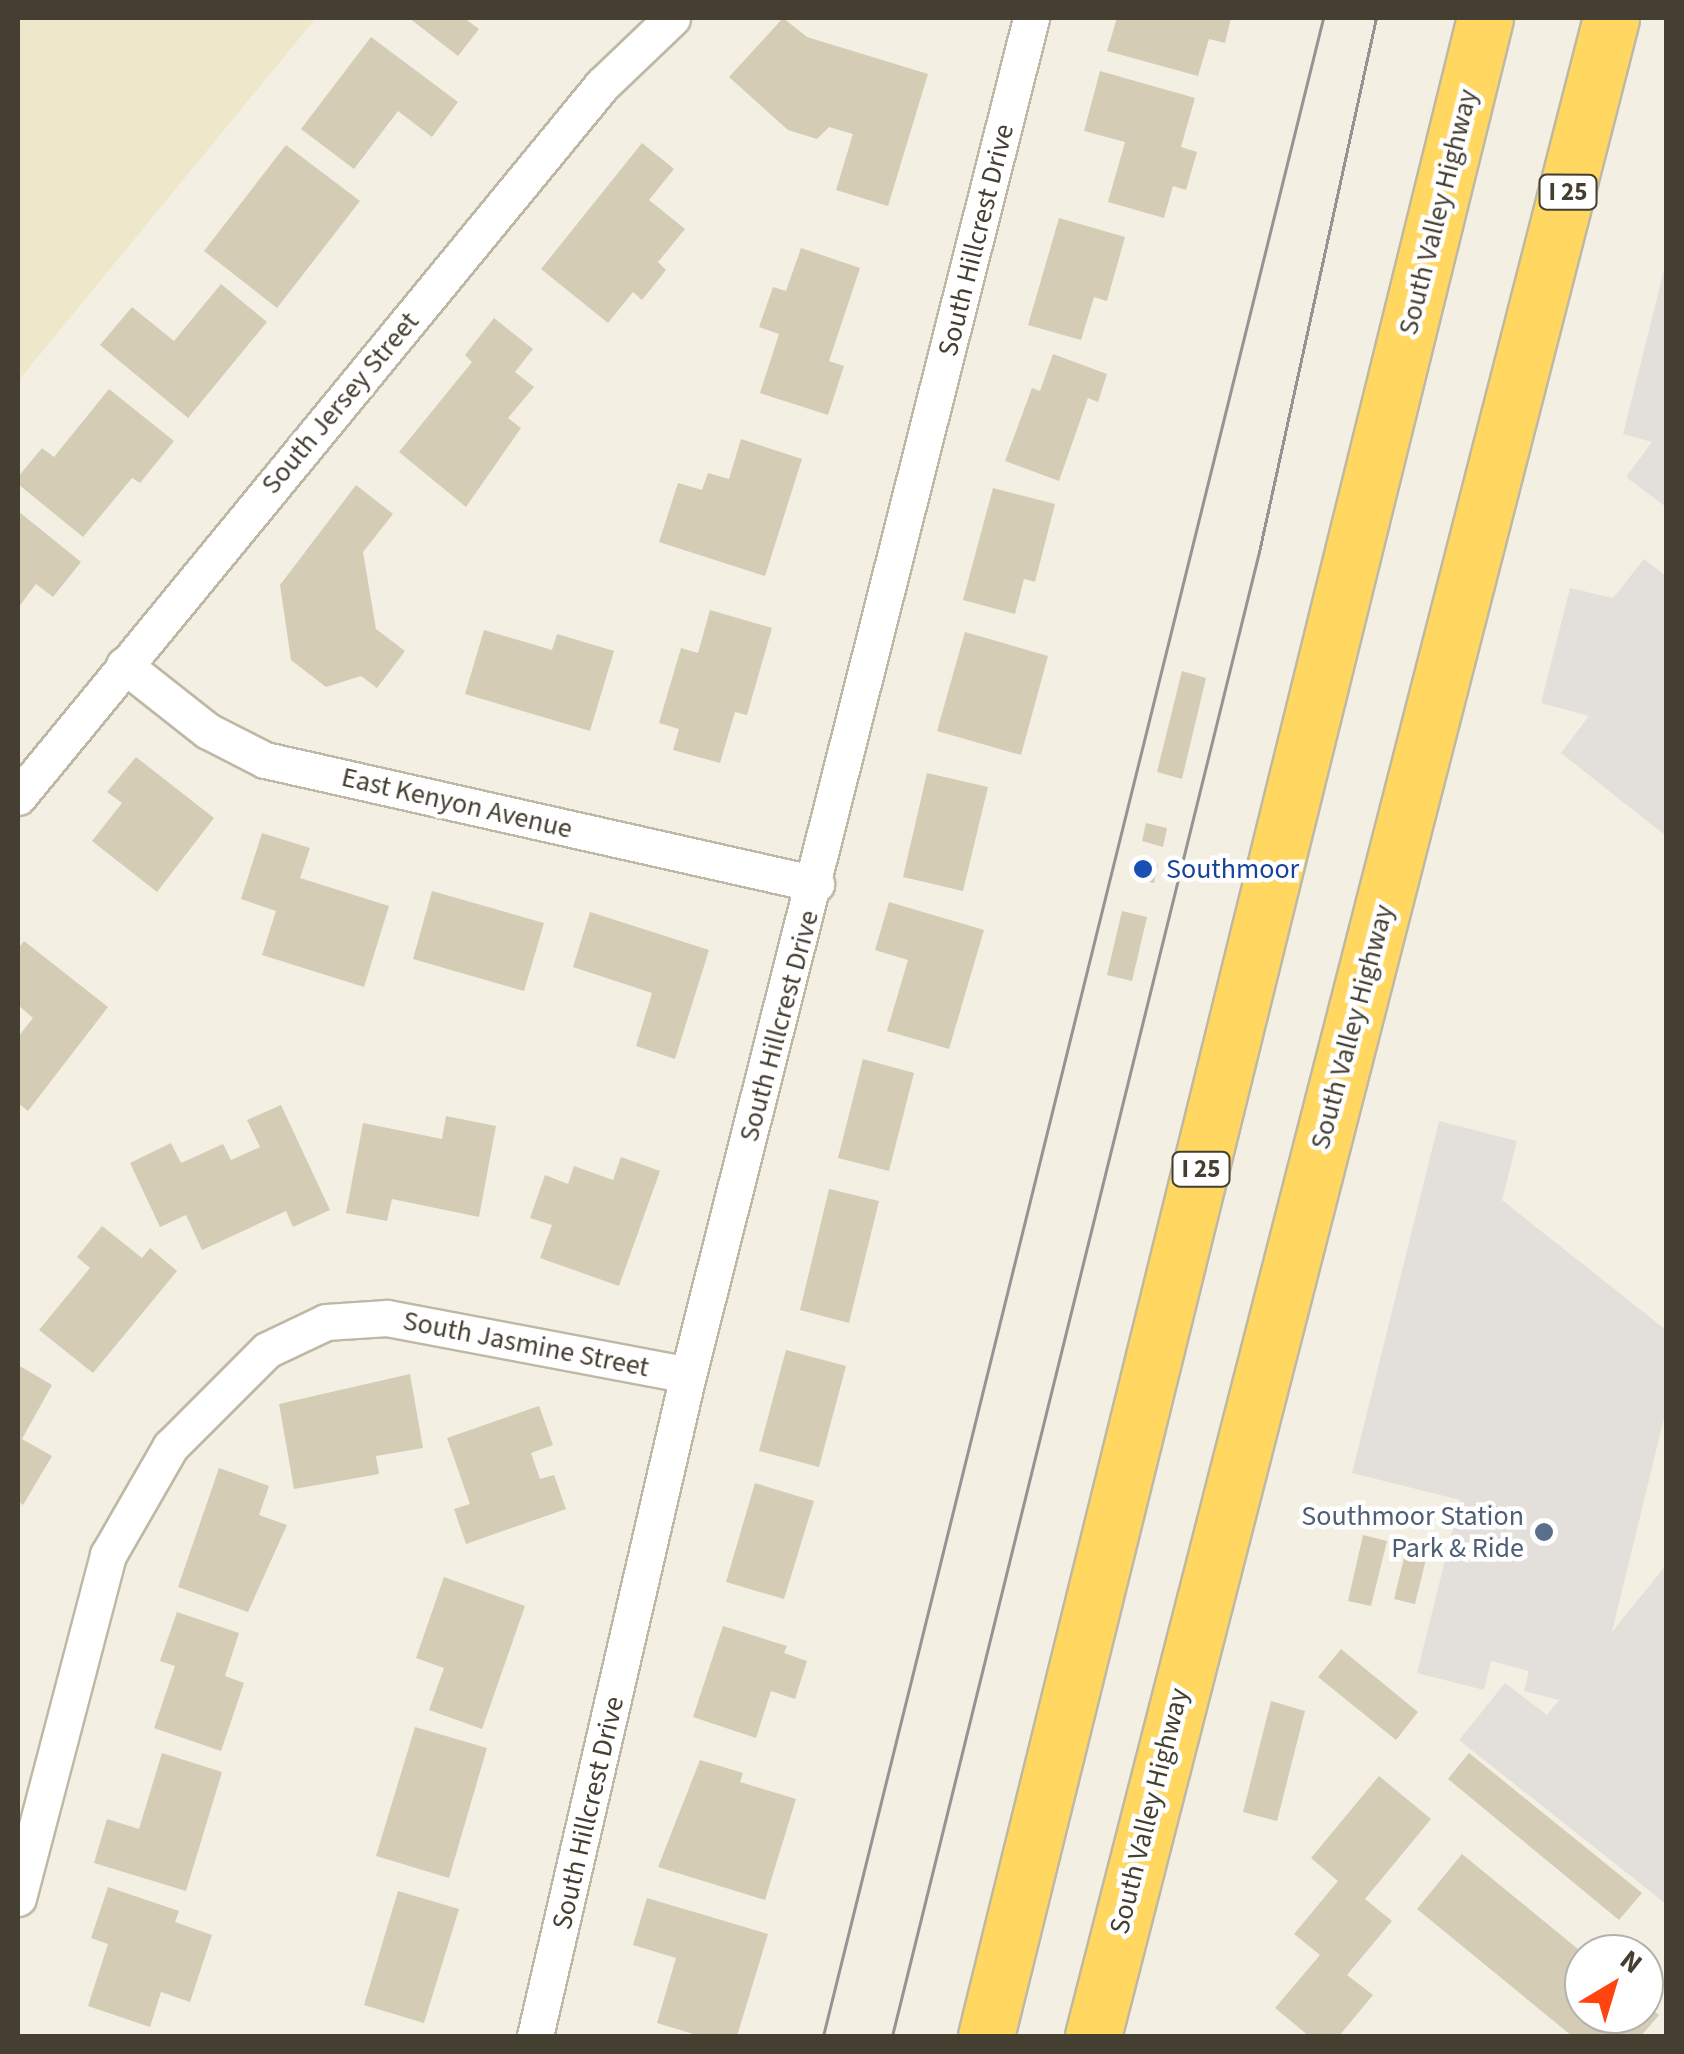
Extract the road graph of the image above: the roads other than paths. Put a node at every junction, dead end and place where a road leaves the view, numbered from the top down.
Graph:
1 (672, 18) edge
2 (1031, 18) edge
3 (1456, 18) edge
4 (1485, 18) edge
5 (1611, 18) edge
6 (1644, 18) edge
7 (1416, 302) junction
8 (1525, 367) junction
9 (124, 665) junction
10 (18, 797) edge
11 (816, 884) junction
12 (688, 1374) junction
13 (18, 1898) edge
14 (534, 2036) edge
15 (986, 2036) edge
16 (1093, 2036) edge

1 - 9 street, South Jersey Street
2 - 11 street, South Hillcrest Drive
3 - 7 highway
4 - 7 highway, South Valley Highway / I 25
5 - 8 highway, South Valley Highway / I 25
6 - 8 highway
7 - 15 highway, South Valley Highway / I 25
8 - 16 highway, South Valley Highway / I 25
9 - 10 street, South Jersey Street
9 - 11 street, East Kenyon Avenue
11 - 12 street, South Hillcrest Drive
12 - 13 street, South Jasmine Street
12 - 14 street, South Hillcrest Drive

